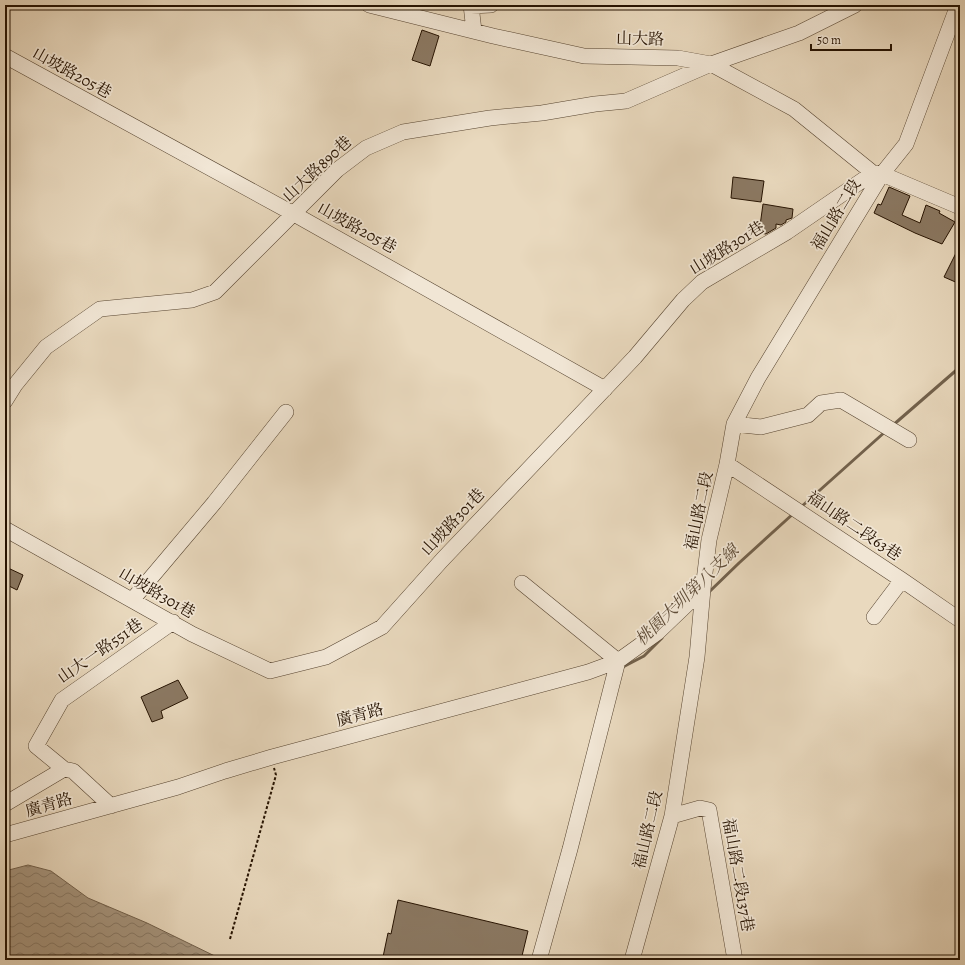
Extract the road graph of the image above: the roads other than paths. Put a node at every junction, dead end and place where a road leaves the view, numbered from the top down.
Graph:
1 (370, 5) edge
2 (491, 5) edge
3 (855, 5) edge
4 (958, 5) edge
5 (471, 6) edge
6 (474, 31) junction
7 (5, 56) edge
8 (711, 64) junction
9 (878, 174) junction
10 (960, 207) edge
11 (294, 214) junction
12 (604, 389) junction
13 (5, 401) edge
14 (286, 412) dead end
15 (734, 424) junction
16 (909, 440) dead end
17 (727, 464) junction
18 (5, 529) edge
19 (902, 580) junction
20 (522, 583) dead end
21 (703, 589) junction
22 (133, 600) junction
23 (874, 617) dead end
24 (960, 620) edge
25 (173, 622) junction
26 (618, 661) junction
27 (64, 769) junction
28 (5, 804) edge
29 (111, 806) junction
30 (672, 816) junction
31 (9, 831) edge
32 (540, 960) edge
33 (632, 960) edge
34 (735, 960) edge

1 - 6 street, 山大路
2 - 5 street
3 - 8 street, 山大路890巷
4 - 9 street
5 - 6 street
6 - 8 street, 山大路
7 - 11 street, 山坡路205巷
8 - 9 street, 山大路
8 - 11 street, 山大路890巷
9 - 10 street, 山大路
9 - 12 street, 山坡路301巷
9 - 15 street, 福山路二段
11 - 12 street, 山坡路205巷
11 - 13 street, 山大路890巷
12 - 25 street, 山坡路301巷
14 - 22 street
15 - 16 street
15 - 17 street, 福山路二段
17 - 19 street, 福山路二段63巷
17 - 21 street, 福山路二段
18 - 22 street, 山坡路301巷
19 - 23 street
19 - 24 street, 福山路二段63巷
20 - 26 street
21 - 26 street, 廣青路
21 - 30 street, 福山路二段
22 - 25 street, 山坡路301巷
25 - 27 street, 山大一路551巷
26 - 29 street, 廣青路
26 - 32 street
27 - 28 street
27 - 29 street, 山大一路551巷
29 - 31 street, 廣青路
30 - 33 street, 福山路二段
30 - 34 street, 福山路二段137巷

